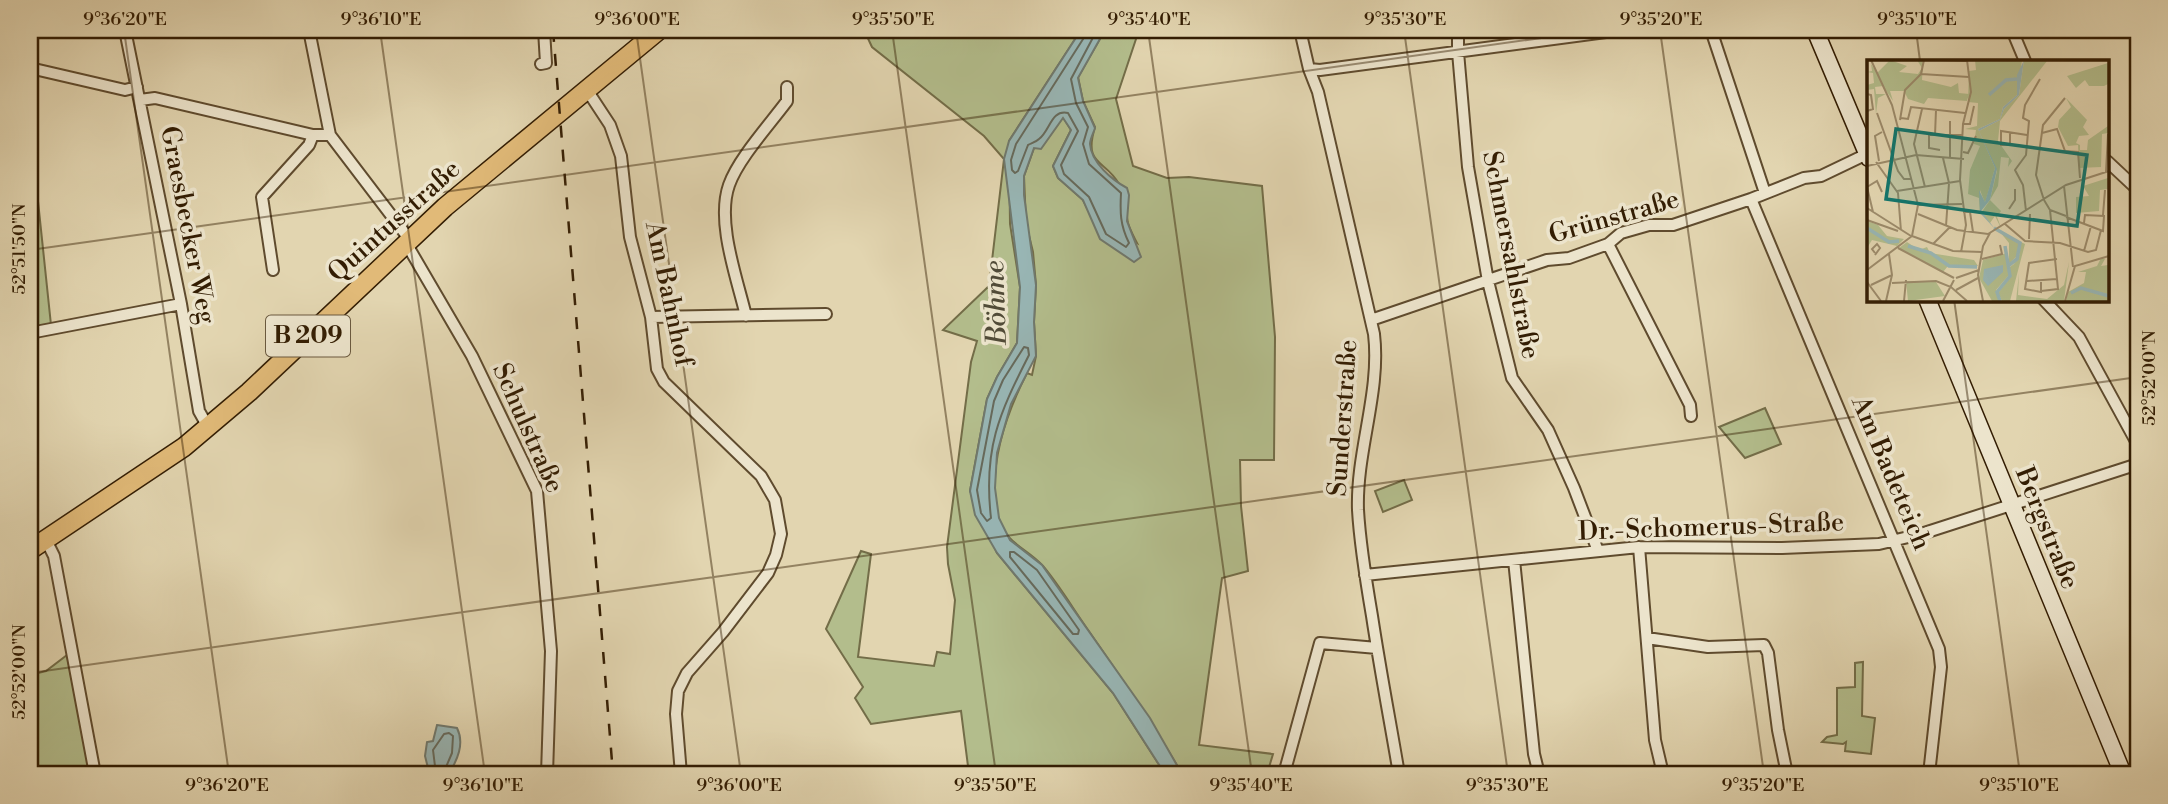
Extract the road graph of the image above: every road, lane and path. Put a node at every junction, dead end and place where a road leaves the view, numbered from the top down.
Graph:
1 (125, 30) edge
2 (309, 30) edge
3 (544, 30) edge
4 (659, 30) edge
5 (1300, 30) edge
6 (1458, 30) edge
7 (1621, 30) edge
8 (1711, 30) edge
9 (1815, 30) edge
10 (2012, 30) edge
11 (1458, 52) junction
12 (2025, 60) edge
13 (541, 64) dead end
14 (30, 68) edge
15 (1309, 69) junction
16 (137, 87) junction
17 (787, 88) dead end
18 (587, 90) junction
19 (140, 100) junction
20 (313, 135) junction
21 (330, 135) junction
22 (1867, 153) edge
23 (1867, 156) edge
24 (2108, 162) edge
25 (2138, 190) edge
26 (1765, 193) junction
27 (1751, 199) junction
28 (408, 242) junction
29 (1608, 244) junction
30 (273, 271) dead end
31 (1488, 281) junction
32 (1928, 301) edge
33 (2045, 301) edge
34 (181, 304) junction
35 (826, 314) dead end
36 (746, 316) junction
37 (651, 317) junction
38 (1371, 320) junction
39 (30, 334) edge
40 (1691, 416) dead end
41 (208, 427) junction
42 (2138, 445) edge
43 (2138, 464) edge
44 (2012, 505) junction
45 (46, 540) junction
46 (1895, 541) junction
47 (1639, 547) junction
48 (30, 550) edge
49 (1598, 551) junction
50 (1514, 560) junction
51 (1365, 575) junction
52 (1647, 638) junction
53 (1377, 648) junction
54 (95, 774) edge
55 (547, 774) edge
56 (681, 774) edge
57 (1284, 774) edge
58 (1399, 774) edge
59 (1539, 774) edge
60 (1663, 774) edge
61 (1787, 774) edge
62 (1929, 774) edge
63 (2123, 774) edge

1 - 16 street, Graesbecker Weg
2 - 21 street
3 - 13 street
4 - 18 main road, Quintusstraße / B 209
5 - 15 street, Sunderstraße
6 - 11 street, Schmersahlstraße
7 - 11 street
8 - 26 street
9 - 22 main road
10 - 12 street
11 - 15 street
11 - 31 street, Schmersahlstraße
14 - 16 street
15 - 38 street, Sunderstraße
16 - 19 street, Graesbecker Weg
17 - 36 street
18 - 28 main road, Quintusstraße / B 209
18 - 37 street, Am Bahnhof
19 - 20 street
19 - 34 street, Graesbecker Weg
20 - 21 street
20 - 30 street
21 - 28 street, Schulstraße
23 - 26 street, Grünstraße
24 - 25 street
26 - 27 street, Grünstraße
27 - 29 street, Grünstraße
27 - 46 street, Am Badeteich
28 - 41 main road, Quintusstraße / B 209
28 - 55 street, Schulstraße
29 - 31 street, Grünstraße
29 - 40 street
31 - 38 street, Grünstraße
31 - 49 street, Schmersahlstraße
32 - 44 main road, Bergstraße
33 - 42 street
34 - 39 street
34 - 41 street, Graesbecker Weg
35 - 36 street
36 - 37 street
37 - 56 street, Am Bahnhof
38 - 51 street, Sunderstraße
41 - 45 main road, Quintusstraße / B 209
43 - 44 street, Dr.-Schomerus-Straße
44 - 46 street, Dr.-Schomerus-Straße
44 - 63 main road, Bergstraße
45 - 48 main road, Quintusstraße / B 209
45 - 54 street
46 - 47 street, Dr.-Schomerus-Straße
46 - 62 street, Am Badeteich
47 - 49 street, Dr.-Schomerus-Straße
47 - 52 street
49 - 50 street, Dr.-Schomerus-Straße
50 - 51 street, Dr.-Schomerus-Straße
50 - 59 street
51 - 53 street, Sunderstraße
52 - 60 street
52 - 61 street
53 - 57 street
53 - 58 street, Sunderstraße

